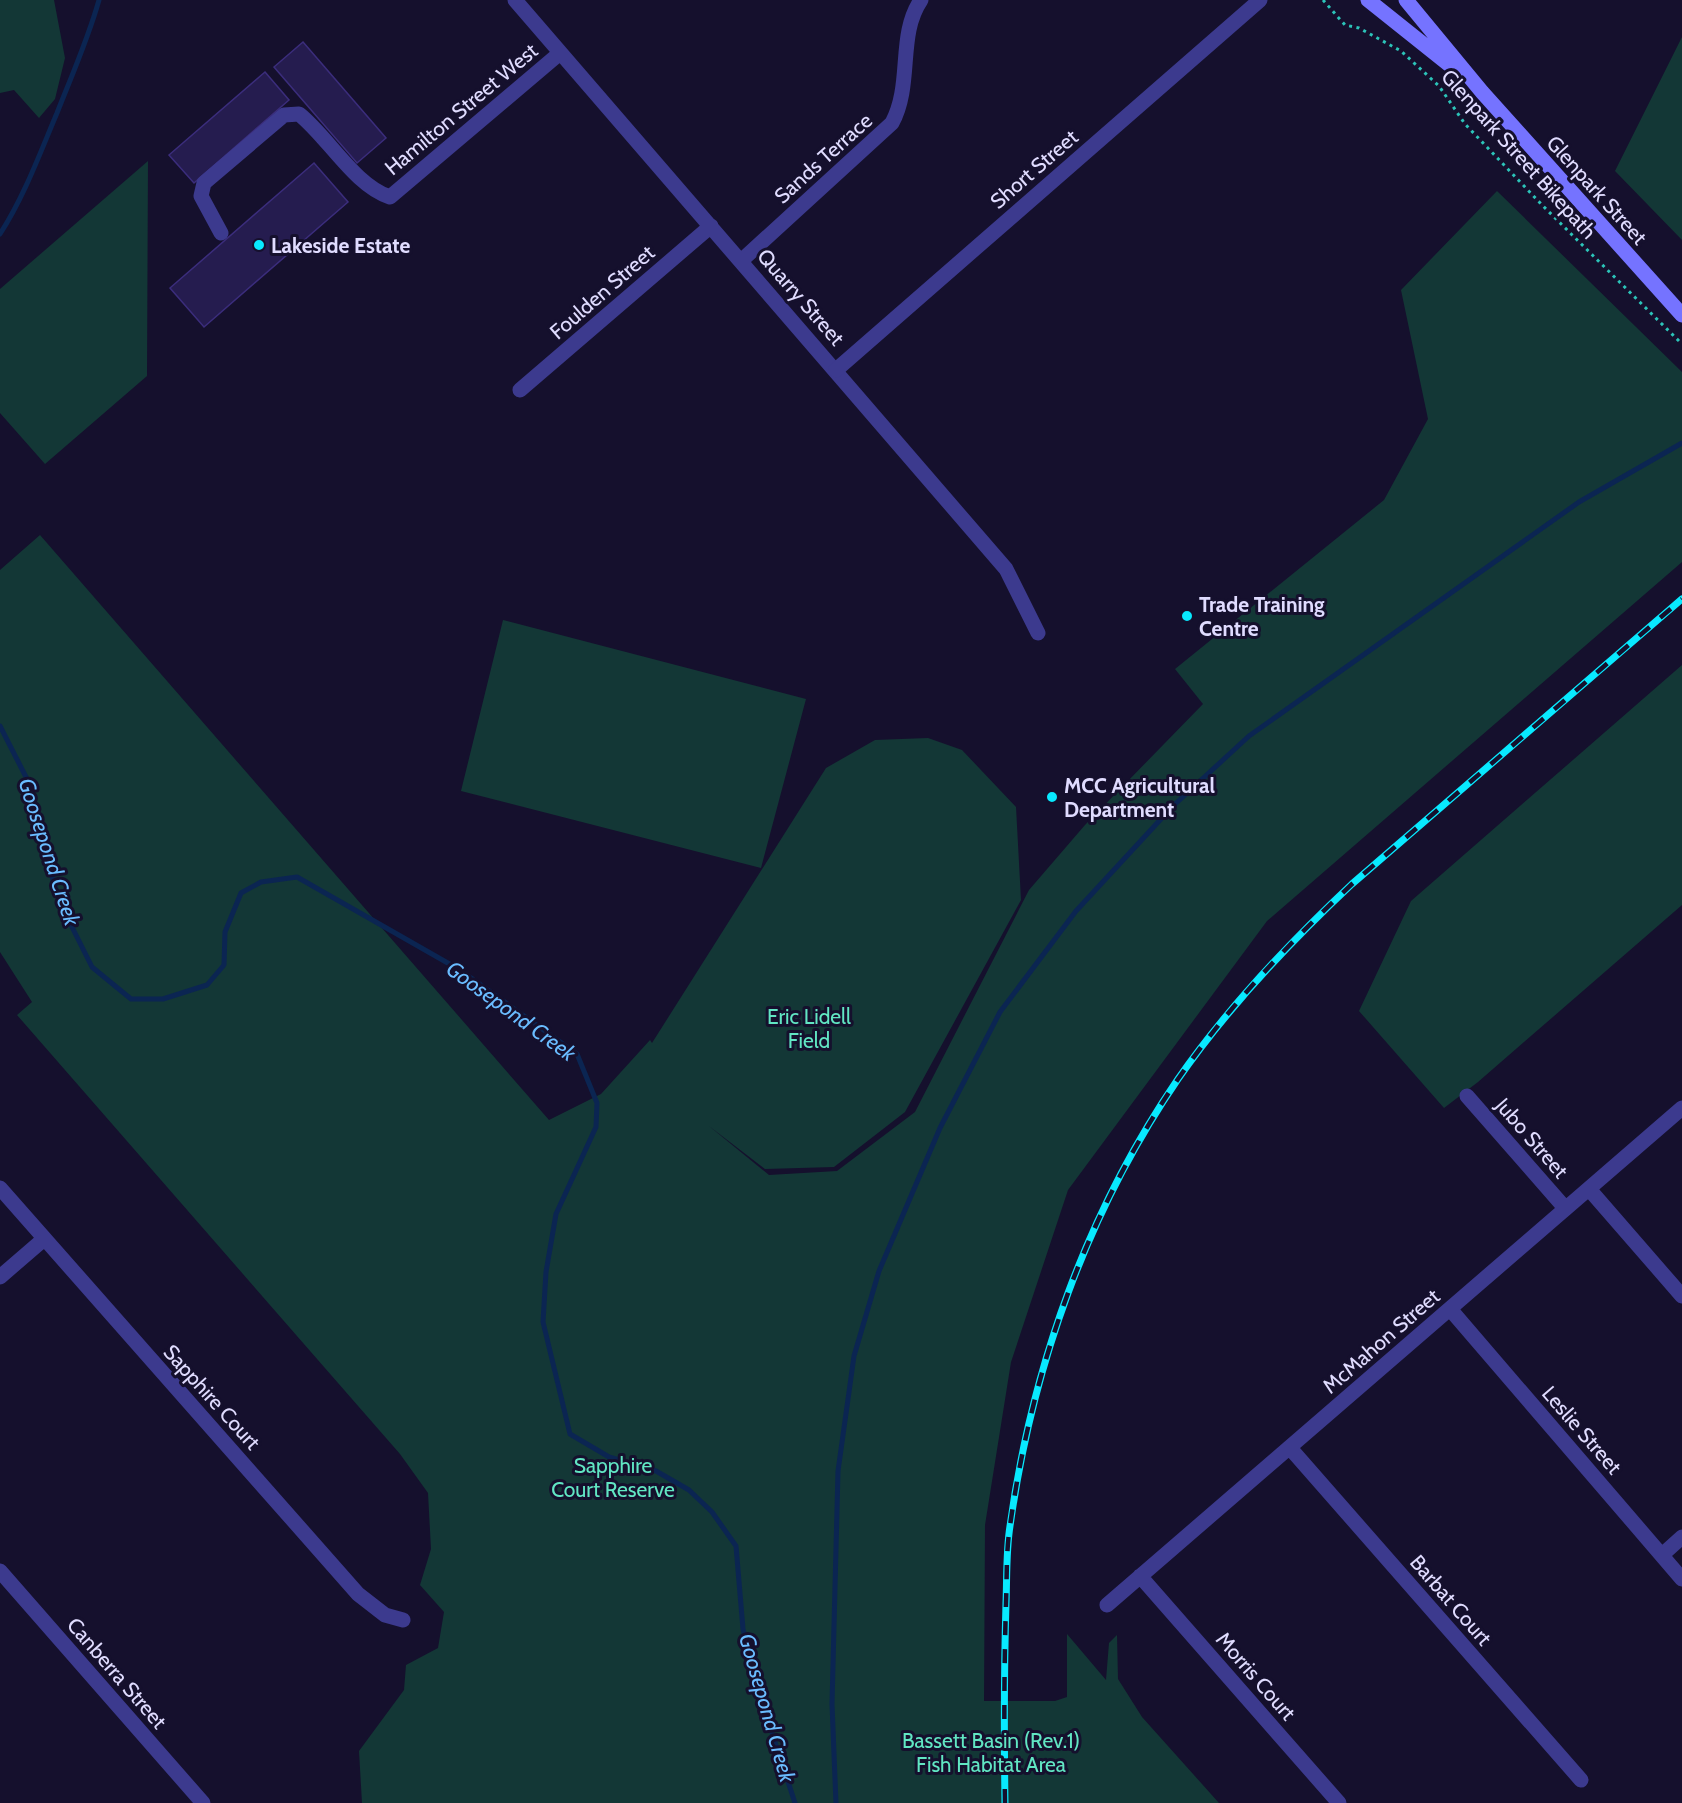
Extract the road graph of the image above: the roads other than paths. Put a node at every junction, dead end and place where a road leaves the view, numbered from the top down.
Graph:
1 (515, 0) edge
2 (921, 0) edge
3 (1260, 0) edge
4 (1368, 0) edge
5 (1406, 0) edge
6 (560, 52) junction
7 (1482, 92) junction
8 (711, 226) junction
9 (221, 233) dead end
10 (741, 261) junction
11 (1682, 315) edge
12 (836, 370) junction
13 (520, 390) dead end
14 (1038, 633) dead end
15 (1467, 1096) dead end
16 (1682, 1108) edge
17 (0, 1188) edge
18 (1589, 1189) junction
19 (1565, 1208) junction
20 (44, 1239) junction
21 (0, 1277) edge
22 (1682, 1296) edge
23 (1450, 1309) junction
24 (1290, 1448) junction
25 (1682, 1537) edge
26 (1662, 1555) junction
27 (0, 1571) edge
28 (1140, 1576) junction
29 (1682, 1579) edge
30 (1107, 1605) dead end
31 (403, 1620) dead end
32 (1581, 1780) dead end
33 (203, 1803) edge
34 (1339, 1803) edge

1 - 6 street, Quarry Street
2 - 10 street, Sands Terrace
3 - 12 street, Short Street
4 - 7 main road, Glenpark Street
5 - 7 main road, Glenpark Street
6 - 8 street, Quarry Street
6 - 9 street, Hamilton Street West
7 - 11 main road, Glenpark Street
8 - 10 street, Quarry Street
8 - 13 street, Foulden Street
10 - 12 street, Quarry Street
12 - 14 street, Quarry Street
15 - 19 street, Jubo Street
16 - 18 street, McMahon Street
17 - 20 street, Sapphire Court
18 - 19 street, McMahon Street
18 - 22 street
19 - 23 street, McMahon Street
20 - 21 street
20 - 31 street, Sapphire Court
23 - 24 street, McMahon Street
23 - 26 street, Leslie Street
24 - 28 street, McMahon Street
24 - 32 street, Barbat Court
25 - 26 street
26 - 29 street, Leslie Street
27 - 33 street, Canberra Street
28 - 30 street, McMahon Street
28 - 34 street, Morris Court

